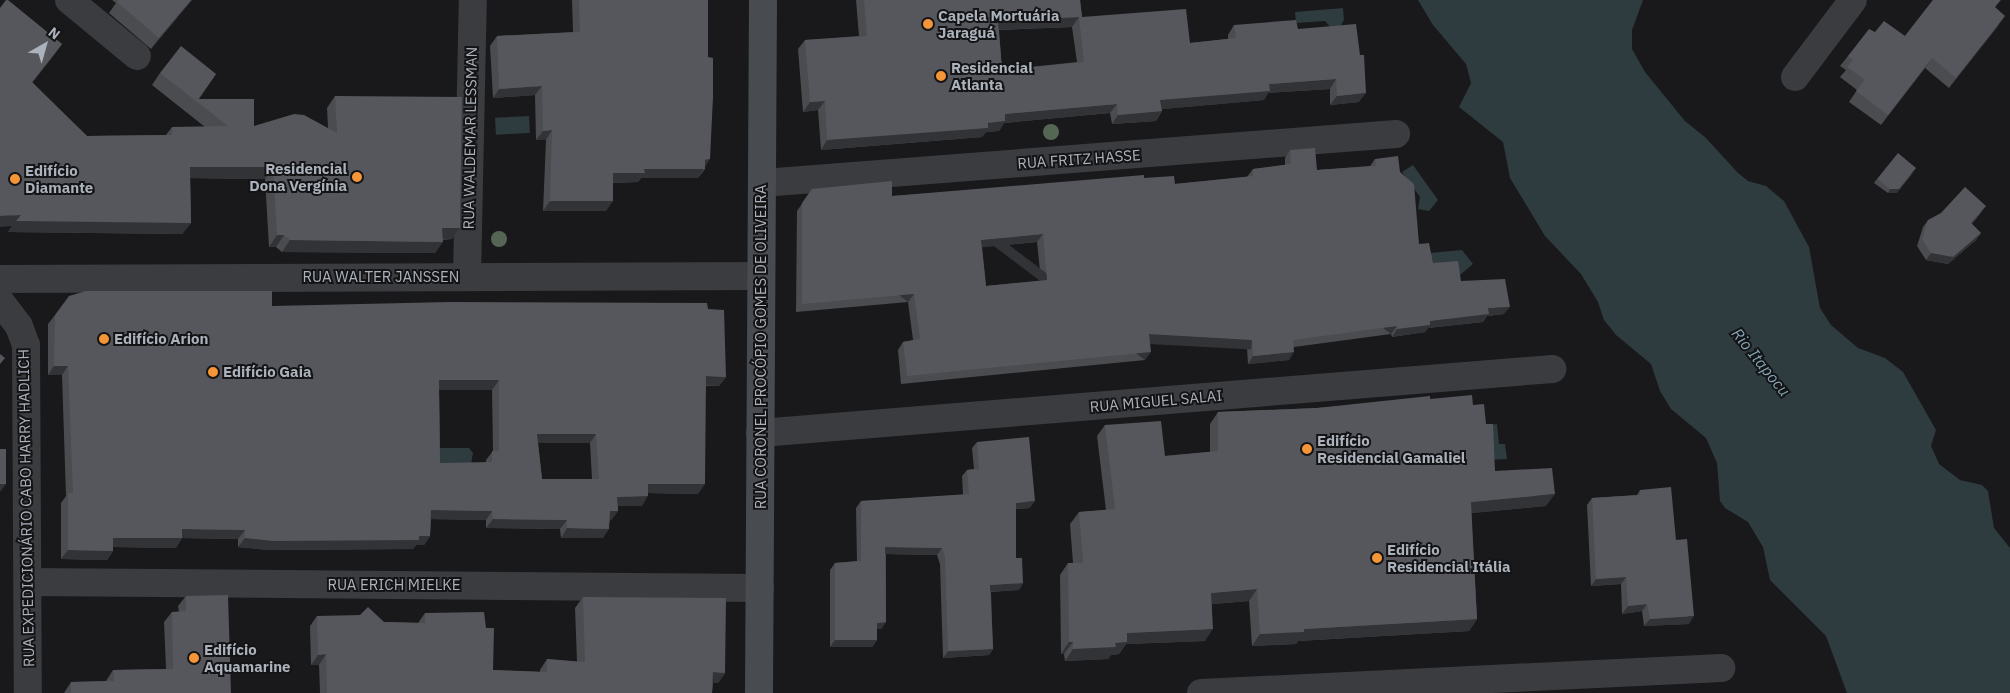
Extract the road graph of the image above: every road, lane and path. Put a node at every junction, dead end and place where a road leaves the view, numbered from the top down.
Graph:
1 (473, 0) edge
2 (763, 0) edge
3 (1853, 0) edge
4 (86, 5) edge
5 (136, 56) dead end
6 (1795, 77) dead end
7 (1396, 134) dead end
8 (762, 184) junction
9 (761, 276) junction
10 (467, 277) junction
11 (0, 279) edge
12 (0, 301) edge
13 (1552, 369) dead end
14 (760, 434) junction
15 (28, 582) junction
16 (760, 588) junction
17 (1721, 668) dead end
18 (28, 693) edge
19 (759, 693) edge
20 (1201, 693) edge

1 - 10 street, RUA WALDEMAR LESSMAN
2 - 8 main road, RUA CORONEL PROCÓPIO GOMES DE OLIVEIRA
3 - 6 street
4 - 5 street
7 - 8 street, RUA FRITZ HASSE
8 - 9 main road, RUA CORONEL PROCÓPIO GOMES DE OLIVEIRA
9 - 10 street, RUA WALTER JANSSEN
9 - 14 main road, RUA CORONEL PROCÓPIO GOMES DE OLIVEIRA
10 - 11 street, RUA WALTER JANSSEN
12 - 15 street, RUA EXPEDICIONÁRIO CABO HARRY HADLICH
13 - 14 street, RUA MIGUEL SALAI
14 - 16 main road, RUA CORONEL PROCÓPIO GOMES DE OLIVEIRA
15 - 16 street, RUA ERICH MIELKE
15 - 18 street, RUA EXPEDICIONÁRIO CABO HARRY HADLICH
16 - 19 main road, RUA CORONEL PROCÓPIO GOMES DE OLIVEIRA
17 - 20 street

